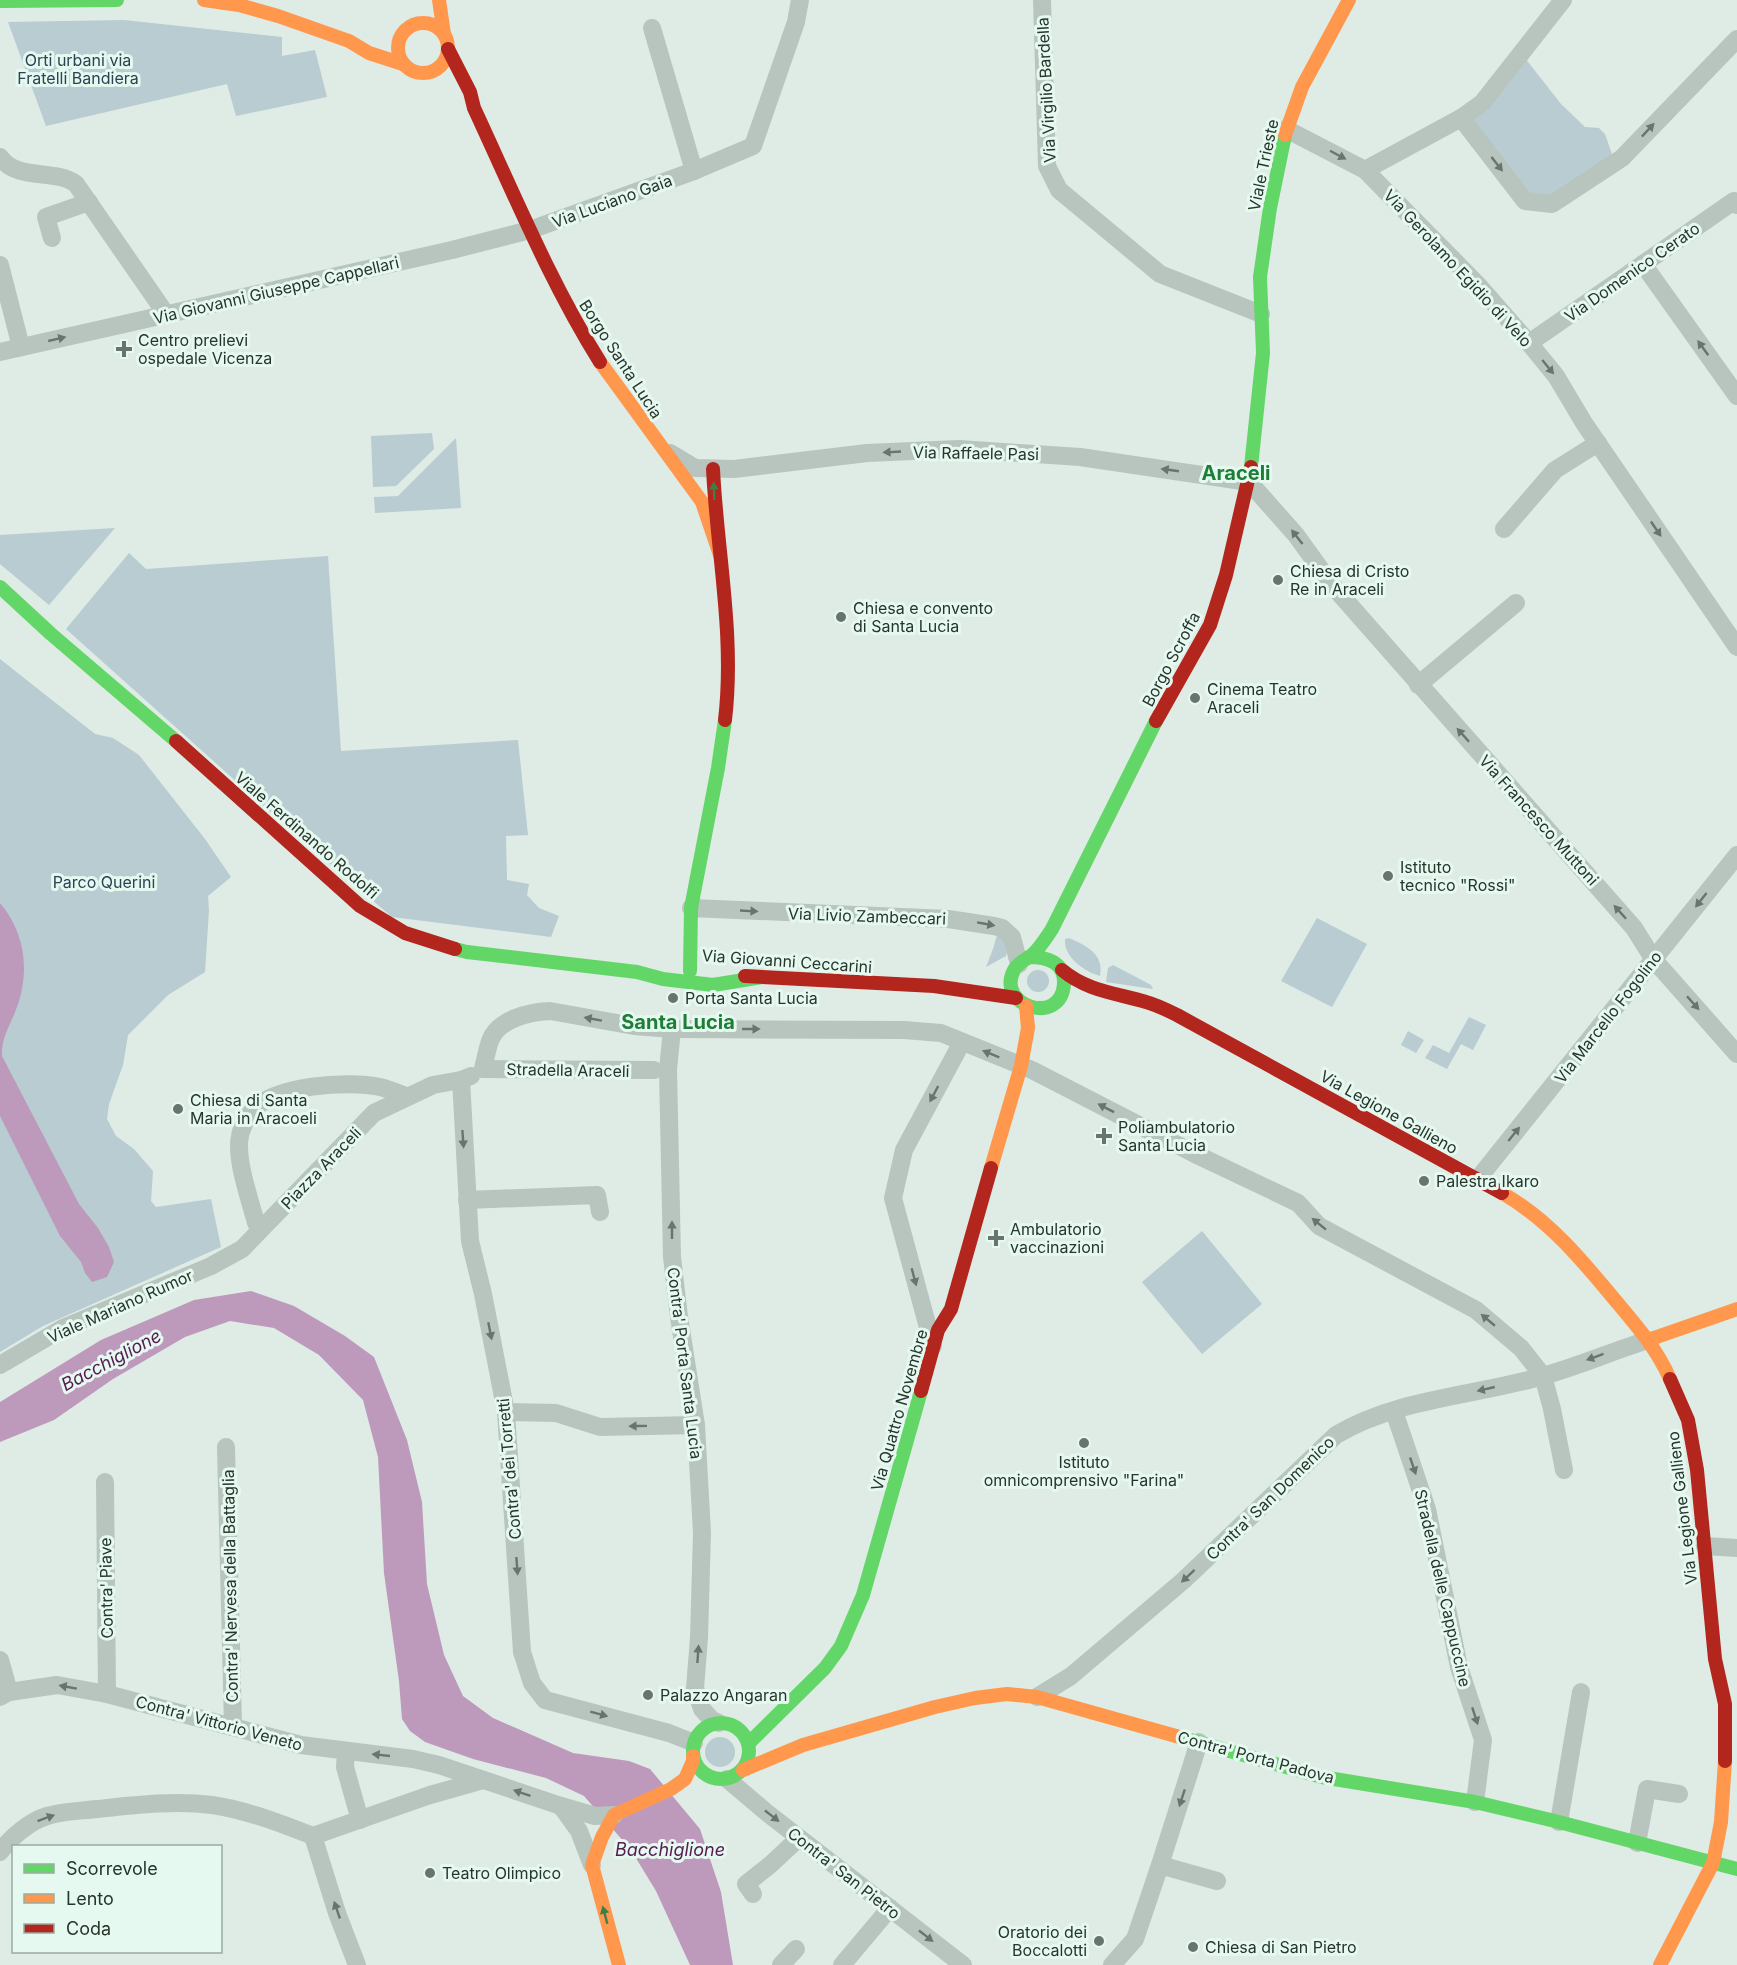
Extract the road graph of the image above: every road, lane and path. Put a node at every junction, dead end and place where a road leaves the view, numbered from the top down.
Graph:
1 (117, 0) edge
2 (204, 0) edge
3 (434, 0) edge
4 (440, 0) edge
5 (800, 0) edge
6 (1042, 0) edge
7 (1349, 0) edge
8 (1563, 0) edge
9 (0, 1) edge
10 (415, 24) junction
11 (652, 28) dead end
12 (402, 33) junction
13 (444, 34) junction
14 (1737, 39) edge
15 (349, 41) junction
16 (448, 49) junction
17 (403, 64) junction
18 (426, 73) junction
19 (474, 108) junction
20 (1461, 118) junction
21 (1286, 129) junction
22 (0, 157) edge
23 (1365, 170) junction
24 (694, 171) junction
25 (89, 202) junction
26 (1736, 203) edge
27 (530, 230) junction
28 (52, 237) dead end
29 (1643, 264) junction
30 (0, 265) edge
31 (166, 314) junction
32 (1261, 314) junction
33 (1529, 343) junction
34 (21, 347) junction
35 (0, 352) edge
36 (1737, 396) edge
37 (1598, 443) junction
38 (661, 448) junction
39 (708, 469) junction
40 (1249, 482) junction
41 (691, 487) junction
42 (1504, 529) dead end
43 (720, 555) junction
44 (0, 587) edge
45 (1516, 603) dead end
46 (1737, 647) edge
47 (1419, 685) junction
48 (1737, 855) edge
49 (691, 908) junction
50 (1052, 929) junction
51 (1654, 960) junction
52 (1021, 964) junction
53 (1058, 966) junction
54 (690, 971) junction
55 (637, 972) junction
56 (1000, 976) dead end
57 (762, 977) junction
58 (983, 980) dead end
59 (934, 986) junction
60 (1142, 1000) junction
61 (1021, 1002) junction
62 (1052, 1004) junction
63 (672, 1029) junction
64 (962, 1042) junction
65 (1027, 1043) junction
66 (1737, 1054) edge
67 (1021, 1066) junction
68 (483, 1069) junction
69 (654, 1070) dead end
70 (461, 1080) junction
71 (406, 1096) junction
72 (1478, 1180) junction
73 (467, 1200) junction
74 (600, 1212) dead end
75 (255, 1222) dead end
76 (242, 1249) joint
77 (922, 1306) junction
78 (951, 1309) junction
79 (1737, 1309) edge
80 (1648, 1340) junction
81 (933, 1347) junction
82 (0, 1365) edge
83 (1543, 1376) junction
84 (1394, 1411) junction
85 (506, 1412) junction
86 (696, 1425) junction
87 (226, 1447) dead end
88 (1564, 1470) dead end
89 (105, 1482) dead end
90 (1705, 1546) junction
91 (1737, 1548) edge
92 (0, 1660) edge
93 (1581, 1692) dead end
94 (4, 1694) edge
95 (107, 1694) junction
96 (1037, 1697) junction
97 (792, 1700) junction
98 (724, 1723) junction
99 (233, 1726) junction
100 (1199, 1742) junction
101 (804, 1745) junction
102 (749, 1748) junction
103 (694, 1750) junction
104 (346, 1752) junction
105 (439, 1765) junction
106 (729, 1776) junction
107 (691, 1779) junction
108 (483, 1780) junction
109 (1679, 1794) dead end
110 (430, 1795) junction
111 (1475, 1802) junction
112 (561, 1806) junction
113 (614, 1815) junction
114 (360, 1820) junction
115 (1559, 1822) junction
116 (313, 1836) junction
117 (799, 1838) junction
118 (1637, 1843) junction
119 (0, 1852) edge
120 (1713, 1863) junction
121 (592, 1865) junction
122 (1160, 1865) junction
123 (1737, 1869) edge
124 (1217, 1881) dead end
125 (753, 1894) dead end
126 (891, 1908) junction
127 (796, 1949) dead end
128 (849, 1963) edge
129 (357, 1965) edge
130 (618, 1965) edge
131 (781, 1965) edge
132 (963, 1965) edge
133 (1112, 1965) edge
134 (1660, 1965) edge

1 - 9 street
2 - 15 street
3 - 10 street
4 - 13 street
5 - 24 street, Via Luciano Gaia
6 - 32 street, Via Virgilio Bardella
7 - 21 street, Viale Trieste
8 - 20 street
10 - 12 street
10 - 13 street
11 - 24 street, Via Luciano Gaia
12 - 15 street
12 - 17 street
13 - 16 street
20 -> 14 street
15 - 17 street
16 - 18 street
16 - 19 street, Borgo Santa Lucia
17 - 18 street
18 - 19 street, Borgo Santa Lucia
19 - 27 street, Borgo Santa Lucia
20 - 23 street
21 -> 23 street, Via Gerolamo Egidio di Velo
21 - 32 street, Viale Trieste
22 - 25 street
23 - 33 street, Via Gerolamo Egidio di Velo
24 - 27 street, Via Luciano Gaia
25 - 28 street
25 - 31 street
26 - 29 street, Via Domenico Cerato
27 - 31 street, Via Giovanni Giuseppe Cappellari
27 - 38 street, Borgo Santa Lucia
29 - 33 street, Via Domenico Cerato
36 -> 29 street
30 - 34 street
34 -> 31 street, Via Giovanni Giuseppe Cappellari
32 - 40 street, Borgo Scroffa
33 -> 37 street, Via Gerolamo Egidio di Velo
34 - 35 street, Via Giovanni Giuseppe Cappellari
37 - 42 street
37 -> 46 street, Via Gerolamo Egidio di Velo
38 - 39 street, Via Raffaele Pasi
38 - 41 street, Borgo Santa Lucia
40 -> 39 street, Via Raffaele Pasi
39 - 41 street
43 -> 39 street, Borgo Santa Lucia
47 -> 40 street, Via Francesco Muttoni
40 - 50 street, Borgo Scroffa
41 - 43 street, Borgo Santa Lucia
43 - 49 street, Borgo Santa Lucia
44 - 55 street, Viale Ferdinando Rodolfi
45 - 47 street
51 -> 47 street, Via Francesco Muttoni
48 -> 51 street, Via Marcello Fogolino
49 -> 52 street, Via Livio Zambeccari
49 - 54 street, Borgo Santa Lucia
50 - 52 street, Borgo Scroffa
50 - 53 street
51 -> 66 street, Via Francesco Muttoni
72 -> 51 street, Via Marcello Fogolino
52 - 53 street
52 - 56 street
52 - 61 street
53 - 60 street, Via Legione Gallieno
53 - 62 street
54 - 55 street, Via Giovanni Ceccarini
54 - 57 street, Via Giovanni Ceccarini
55 - 57 street, Viale Ferdinando Rodolfi
57 - 59 street, Via Giovanni Ceccarini
58 - 59 street, Via Giovanni Ceccarini
59 - 61 street, Via Giovanni Ceccarini
60 - 62 street, Via Legione Gallieno
60 - 72 street, Via Legione Gallieno
61 - 62 street
61 - 65 street, Via Quattro Novembre
62 - 65 street, Via Quattro Novembre
63 -> 64 street
63 -> 68 street
86 -> 63 street, Contra' Porta Santa Lucia
67 -> 64 street
64 -> 77 street
65 - 67 street, Via Quattro Novembre
67 - 78 street, Via Quattro Novembre
83 -> 67 street
68 - 69 street, Stradella Araceli
68 - 70 street, Piazza Araceli
70 - 71 street, Piazza Araceli
70 -> 73 street, Contra' dei Torretti
71 - 75 street
71 - 76 street, Piazza Araceli
72 - 80 street, Via Legione Gallieno
73 - 74 street
73 -> 85 street, Contra' dei Torretti
76 - 82 street, Viale Mariano Rumor
77 - 78 street
77 - 81 street
78 - 81 street, Via Quattro Novembre
79 - 80 street
80 -> 83 street, Contra' San Domenico
80 - 90 street, Via Legione Gallieno
81 - 97 street, Via Quattro Novembre
83 -> 84 street, Contra' San Domenico
83 - 88 street
84 -> 96 street, Contra' San Domenico
84 -> 111 street, Stradella delle Cappuccine
86 -> 85 street
85 -> 103 street, Contra' dei Torretti
98 -> 86 street, Contra' Porta Santa Lucia
87 - 99 street, Contra' Nervesa della Battaglia
89 - 95 street, Contra' Piave
90 - 91 street
90 - 120 street, Via Legione Gallieno
92 - 94 street
93 - 115 street
95 -> 94 street, Contra' Vittorio Veneto
95 - 99 street, Contra' Vittorio Veneto
96 - 100 street, Contra' Porta Padova
96 - 101 street, Contra' Porta Padova
97 - 98 street, Via Quattro Novembre
97 - 102 street, Via Quattro Novembre
98 - 102 street
98 - 103 street
99 - 104 street, Contra' Vittorio Veneto
100 - 111 street, Contra' Porta Padova
100 -> 122 street
101 - 102 street
101 - 106 street
102 - 106 street
103 - 106 street
103 - 107 street
105 -> 104 street, Contra' Vittorio Veneto
104 - 114 street
105 - 108 street, Contra' Vittorio Veneto
105 - 110 street
106 - 107 street
106 -> 117 street, Contra' San Pietro
107 - 113 street
108 - 110 street
112 -> 108 street, Contra' Vittorio Veneto
109 - 118 street
110 - 114 street
111 - 115 street, Contra' Porta Padova
112 - 113 street, Contra' Vittorio Veneto
112 - 121 street
113 - 121 street
114 - 116 street
115 - 118 street, Contra' Porta Padova
119 -> 116 street
129 -> 116 street
117 - 125 street
117 - 126 street, Contra' San Pietro
118 - 120 street, Contra' Porta Padova
120 - 123 street, Contra' Porta Padova
120 - 134 street, Via Legione Gallieno
130 -> 121 street
122 - 124 street
122 - 133 street
126 - 128 street
126 -> 132 street, Contra' San Pietro
127 - 131 street

